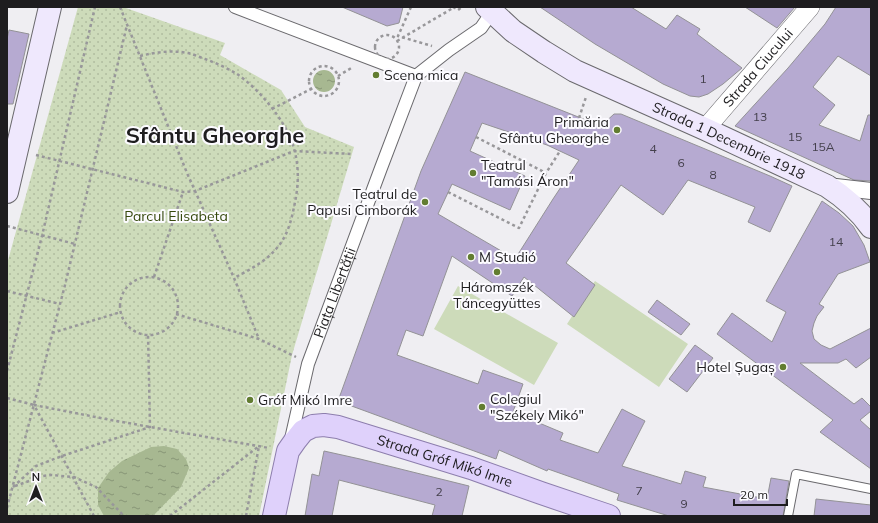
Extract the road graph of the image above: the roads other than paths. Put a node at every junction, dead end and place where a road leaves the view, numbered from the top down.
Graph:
1 (50, 7) edge
2 (235, 7) edge
3 (810, 7) edge
4 (489, 9) edge
5 (416, 76) junction
6 (705, 129) junction
7 (827, 186) junction
8 (871, 191) edge
9 (7, 192) edge
10 (871, 227) edge
11 (288, 451) junction
12 (871, 489) edge
13 (586, 512) edge
14 (274, 516) edge
15 (610, 516) edge
16 (788, 516) edge

1 - 9 main road
2 - 5 street
3 - 6 street, Strada Ciucului
4 - 5 street
4 - 6 main road, Strada 1 Decembrie 1918
5 - 11 street, Piața Libertății
6 - 7 main road, Strada 1 Decembrie 1918
7 - 8 street
7 - 10 main road, Strada 1 Decembrie 1918
11 - 13 main road, Strada Gróf Mikó Imre
11 - 14 main road, Piața Libertății
12 - 16 lane
13 - 15 main road, Strada Gróf Mikó Imre

